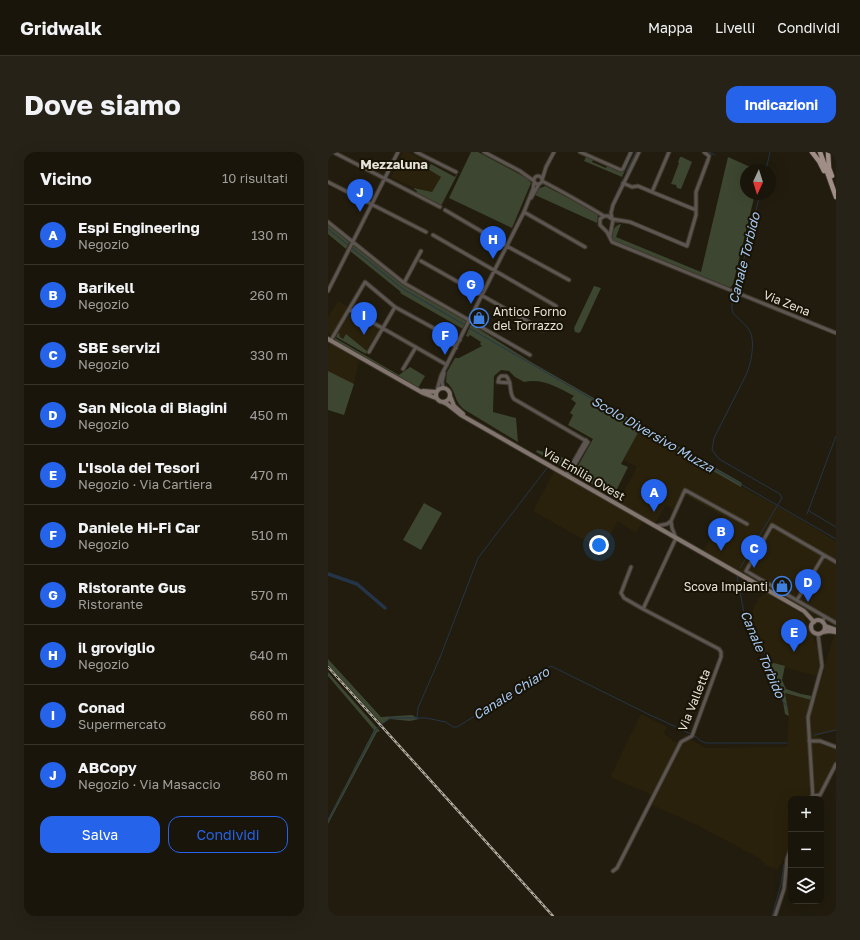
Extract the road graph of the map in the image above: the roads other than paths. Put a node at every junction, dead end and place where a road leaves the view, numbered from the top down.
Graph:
1 (332, 152) edge
2 (398, 152) edge
3 (416, 152) edge
4 (484, 152) edge
5 (554, 152) edge
6 (580, 152) edge
7 (631, 152) edge
8 (639, 152) edge
9 (669, 152) edge
10 (704, 152) edge
11 (812, 152) edge
12 (820, 152) edge
13 (828, 152) edge
14 (546, 167) junction
15 (520, 171) junction
16 (456, 172) dead end
17 (537, 176) junction
18 (384, 179) junction
19 (328, 182) edge
20 (534, 182) junction
21 (541, 182) junction
22 (624, 183) junction
23 (652, 192) junction
24 (835, 195) edge
25 (372, 204) junction
26 (527, 205) junction
27 (613, 205) junction
28 (440, 207) dead end
29 (593, 209) junction
30 (446, 210) dead end
31 (696, 210) junction
32 (524, 212) junction
33 (604, 216) junction
34 (612, 218) junction
35 (600, 220) junction
36 (626, 221) junction
37 (328, 222) edge
38 (612, 226) junction
39 (604, 229) junction
40 (426, 232) dead end
41 (433, 235) dead end
42 (610, 236) junction
43 (353, 242) junction
44 (507, 246) junction
45 (585, 247) dead end
46 (421, 251) dead end
47 (421, 261) dead end
48 (495, 271) junction
49 (569, 280) dead end
50 (404, 283) junction
51 (328, 291) edge
52 (482, 296) junction
53 (556, 306) dead end
54 (395, 307) junction
55 (349, 309) junction
56 (469, 321) junction
57 (383, 328) junction
58 (542, 330) dead end
59 (836, 333) edge
60 (450, 337) junction
61 (330, 339) edge
62 (460, 340) junction
63 (452, 341) junction
64 (458, 344) junction
65 (416, 347) junction
66 (456, 348) junction
67 (369, 352) dead end
68 (530, 355) dead end
69 (447, 365) junction
70 (403, 369) dead end
71 (445, 370) junction
72 (510, 383) dead end
73 (443, 387) junction
74 (420, 391) junction
75 (436, 391) junction
76 (450, 396) junction
77 (436, 398) junction
78 (443, 402) junction
79 (466, 418) junction
80 (567, 475) junction
81 (669, 523) junction
82 (747, 524) dead end
83 (655, 526) junction
84 (664, 532) junction
85 (676, 538) junction
86 (824, 555) junction
87 (836, 562) edge
88 (631, 567) dead end
89 (797, 600) junction
90 (643, 608) junction
91 (825, 617) junction
92 (814, 622) junction
93 (836, 623) edge
94 (824, 624) junction
95 (836, 631) edge
96 (820, 633) junction
97 (809, 741) junction
98 (836, 747) edge
99 (836, 764) edge
100 (812, 796) edge
101 (816, 796) edge
102 (788, 856) edge
103 (612, 872) dead end
104 (775, 916) edge

1 - 18 street
2 - 18 street
3 - 16 street
4 - 15 street
5 - 14 street
6 - 7 street
8 - 22 street
9 - 23 street
10 - 31 street
11 - 24 main road
12 - 24 main road
13 - 24 main road
14 - 17 street
14 - 21 street
15 - 17 street
15 - 20 street
17 - 20 street
17 - 21 street
18 - 25 street
18 - 28 street
19 - 25 street
20 - 21 street
20 - 26 street
21 - 26 street
21 - 29 street
22 - 23 street
22 - 27 street
23 - 31 street
25 - 40 street
25 - 43 street
26 - 32 street
27 - 33 street
27 - 34 street
29 - 33 street
29 - 35 street
30 - 44 street
31 - 36 street
32 - 44 street
32 - 45 street
33 - 34 street
33 - 35 street
34 - 36 street
34 - 38 street
35 - 39 street
36 - 38 street
37 - 43 street
38 - 39 street
38 - 42 street
39 - 42 street, Via Zena
41 - 48 street
42 - 59 street, Via Zena
43 - 50 street
43 - 51 street
44 - 48 street
44 - 49 street
46 - 50 street
47 - 52 street
48 - 52 street
48 - 53 street
50 - 56 street
52 - 56 street
52 - 58 street
54 - 55 street
54 - 57 street
54 - 60 street
55 - 57 street
55 - 61 street
56 - 62 street
56 - 68 street
57 - 65 street
57 - 67 street
60 - 62 street
60 - 63 street
61 - 74 main road
62 - 64 street
63 - 64 street
63 - 66 street
64 - 66 street
65 - 69 street
65 - 70 street
66 - 69 street
69 - 71 street
71 - 73 street
71 - 75 street
72 - 80 street
73 - 75 main road
73 - 76 main road
74 - 75 main road
74 - 77 main road
75 - 77 main road
76 - 78 main road
76 - 79 main road, Via Emilia Ovest
77 - 78 main road
78 - 79 main road, Via Emilia Ovest
79 - 80 main road, Via Emilia Ovest
80 - 83 main road, Via Emilia Ovest
81 - 82 street
81 - 83 street
81 - 84 street
81 - 85 street
83 - 84 main road, Via Emilia Ovest
84 - 85 main road, Via Emilia Ovest
85 - 90 street
85 - 92 main road, Via Emilia Ovest
86 - 87 street
86 - 89 street
86 - 89 street
88 - 90 street, Via Valletta
89 - 91 street
90 - 103 street, Via Valletta
91 - 93 street
91 - 94 street
92 - 94 main road
92 - 96 main road
94 - 95 main road
94 - 96 main road
95 - 96 main road
96 - 97 street
97 - 98 street
97 - 100 street
99 - 101 street
102 - 104 street

